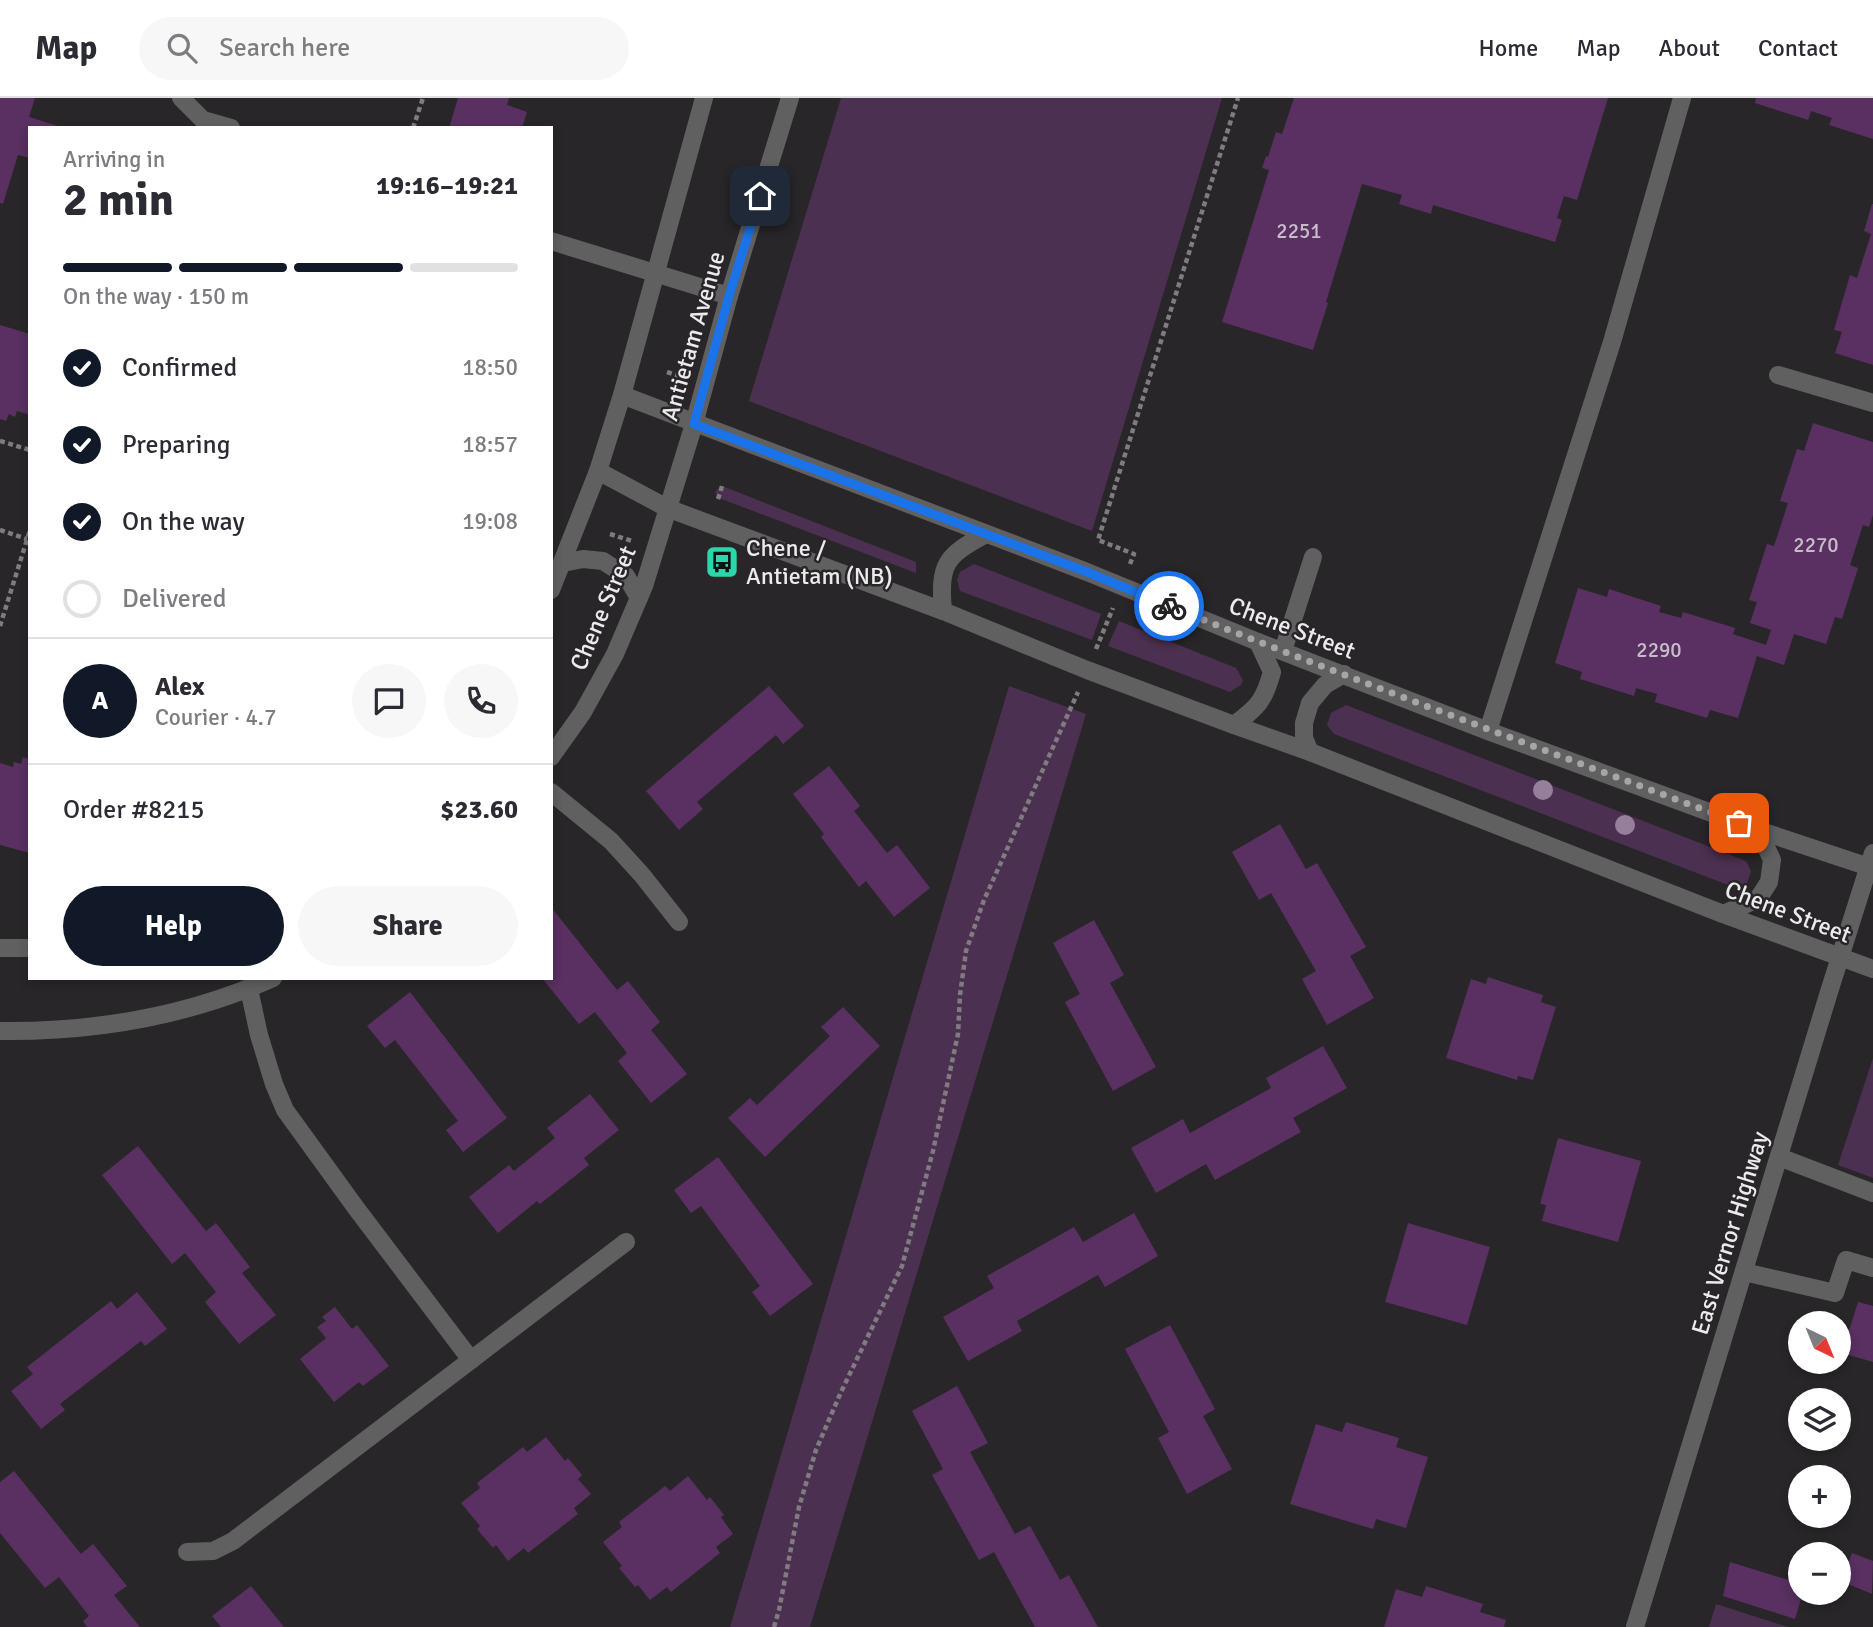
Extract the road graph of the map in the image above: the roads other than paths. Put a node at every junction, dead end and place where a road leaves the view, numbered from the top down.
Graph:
1 (181, 98) edge
2 (704, 98) edge
3 (790, 98) edge
4 (1682, 98) edge
5 (224, 126) edge
6 (553, 242) edge
7 (656, 273) junction
8 (729, 296) junction
9 (1778, 374) dead end
10 (622, 395) junction
11 (1873, 403) edge
12 (694, 424) junction
13 (598, 471) junction
14 (667, 508) junction
15 (986, 534) junction
16 (1313, 557) dead end
17 (563, 563) junction
18 (553, 586) edge
19 (639, 598) junction
20 (943, 611) junction
21 (1258, 642) junction
22 (1283, 651) junction
23 (1344, 674) junction
24 (1234, 725) junction
25 (1488, 731) junction
26 (1310, 752) junction
27 (553, 754) edge
28 (553, 793) edge
29 (1758, 830) junction
30 (1871, 860) edge
31 (1723, 914) junction
32 (679, 922) dead end
33 (0, 948) edge
34 (28, 948) edge
35 (1840, 958) junction
36 (1873, 969) edge
37 (269, 980) edge
38 (249, 989) junction
39 (0, 1031) edge
40 (1779, 1157) junction
41 (1873, 1193) edge
42 (626, 1242) dead end
43 (1873, 1268) edge
44 (1744, 1272) junction
45 (471, 1360) junction
46 (187, 1552) dead end
47 (1635, 1627) edge

1 - 5 street
2 - 7 street
3 - 8 street, Antietam Avenue
4 - 25 street
6 - 7 street
7 - 8 street
7 - 10 street
8 - 12 street, Antietam Avenue
9 - 11 street
10 - 12 street, Chene Street
10 - 13 street
12 - 14 street, Antietam Avenue
12 - 15 street, Chene Street
13 - 14 street, Chene Street
13 - 17 street
14 - 19 street, Chene Street
14 - 20 street, Chene Street
15 - 20 street
15 - 21 street, Chene Street
16 - 22 street
17 - 18 street
17 - 19 street
19 - 27 street, Chene Street
20 - 24 street, Chene Street
21 - 22 street, Chene Street
21 - 24 street
22 - 23 street, Chene Street
23 - 25 street, Chene Street
23 - 26 street
24 - 26 street, Chene Street
25 - 29 street, Chene Street
26 - 31 street, Chene Street
28 - 32 street
29 - 30 street, Chene Street
29 - 31 street
30 - 35 street, East Vernor Highway
31 - 35 street, Chene Street
33 - 34 street
35 - 36 street, Chene Street
35 - 40 street, East Vernor Highway
37 - 38 street
38 - 39 street
38 - 45 street
40 - 41 street
40 - 44 street, East Vernor Highway
42 - 45 street
43 - 44 street
44 - 47 street, East Vernor Highway
45 - 46 street

